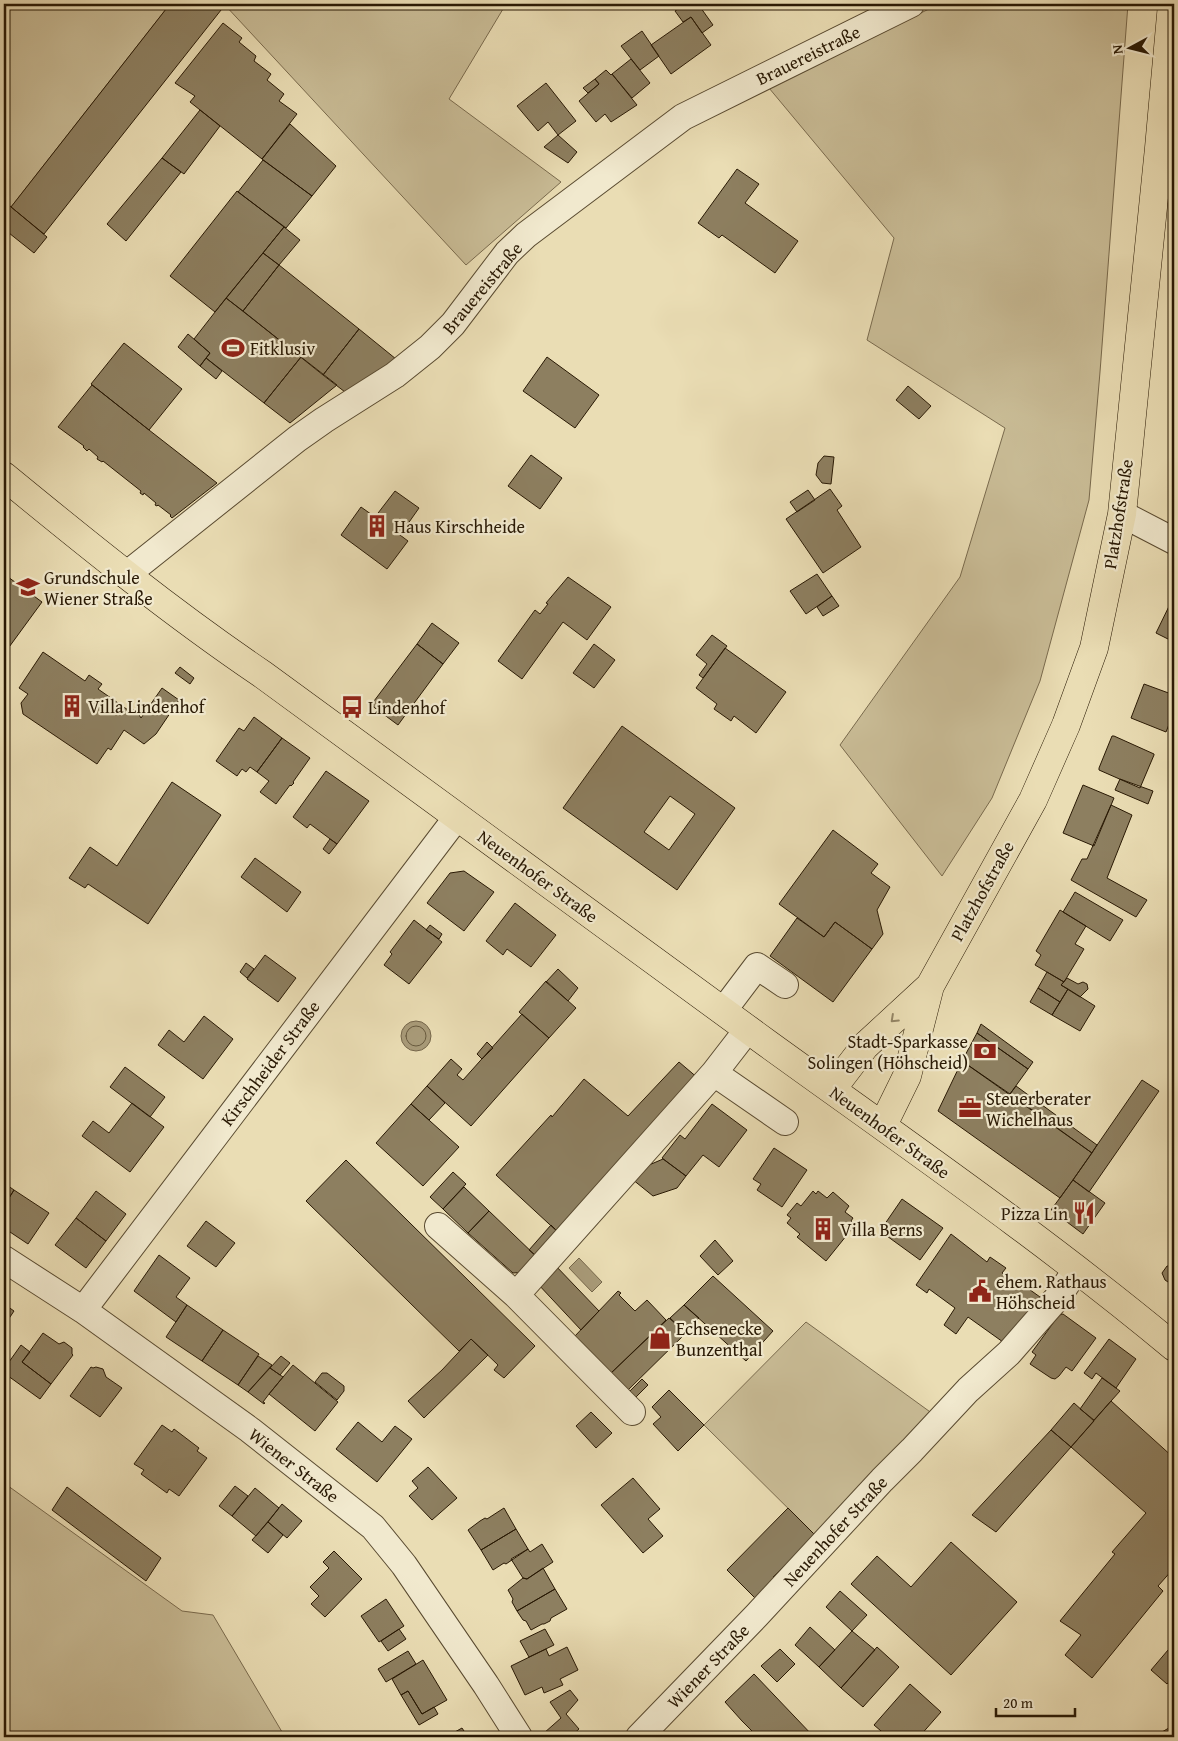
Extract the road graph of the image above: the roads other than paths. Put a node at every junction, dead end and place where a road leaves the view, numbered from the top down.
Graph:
1 (911, 4) edge
2 (1172, 4) edge
3 (1167, 151) edge
4 (4, 476) edge
5 (1122, 514) junction
6 (1174, 541) edge
7 (126, 575) junction
8 (457, 816) junction
9 (784, 985) dead end
10 (930, 986) junction
11 (723, 1011) junction
12 (748, 1029) junction
13 (714, 1072) junction
14 (832, 1089) junction
15 (785, 1122) dead end
16 (883, 1125) junction
17 (438, 1226) dead end
18 (4, 1259) edge
19 (1076, 1270) junction
20 (516, 1295) junction
21 (84, 1310) junction
22 (1174, 1347) edge
23 (632, 1412) dead end
24 (757, 1616) joint
25 (518, 1737) edge
26 (639, 1737) edge

1 - 7 street, Brauereistraße
2 - 3 main road, Platzhofstraße
3 - 5 main road, Platzhofstraße
4 - 7 main road, Neuenhofer Straße
5 - 6 street
5 - 10 main road, Platzhofstraße
7 - 8 main road, Neuenhofer Straße
8 - 11 main road, Neuenhofer Straße
8 - 21 street, Kirschheider Straße
9 - 11 street
10 -> 14 main road, Platzhofstraße
10 - 16 main road, Platzhofstraße
11 - 12 main road, Neuenhofer Straße
12 - 13 street
12 - 14 main road, Neuenhofer Straße
13 - 15 street
13 - 20 street
14 - 16 main road, Neuenhofer Straße
16 - 19 main road, Neuenhofer Straße
17 - 20 street
18 - 21 street, Wiener Straße
19 - 22 main road, Neuenhofer Straße
19 - 24 street, Neuenhofer Straße
20 - 23 street
21 - 25 street, Wiener Straße
24 - 26 street, Wiener Straße

